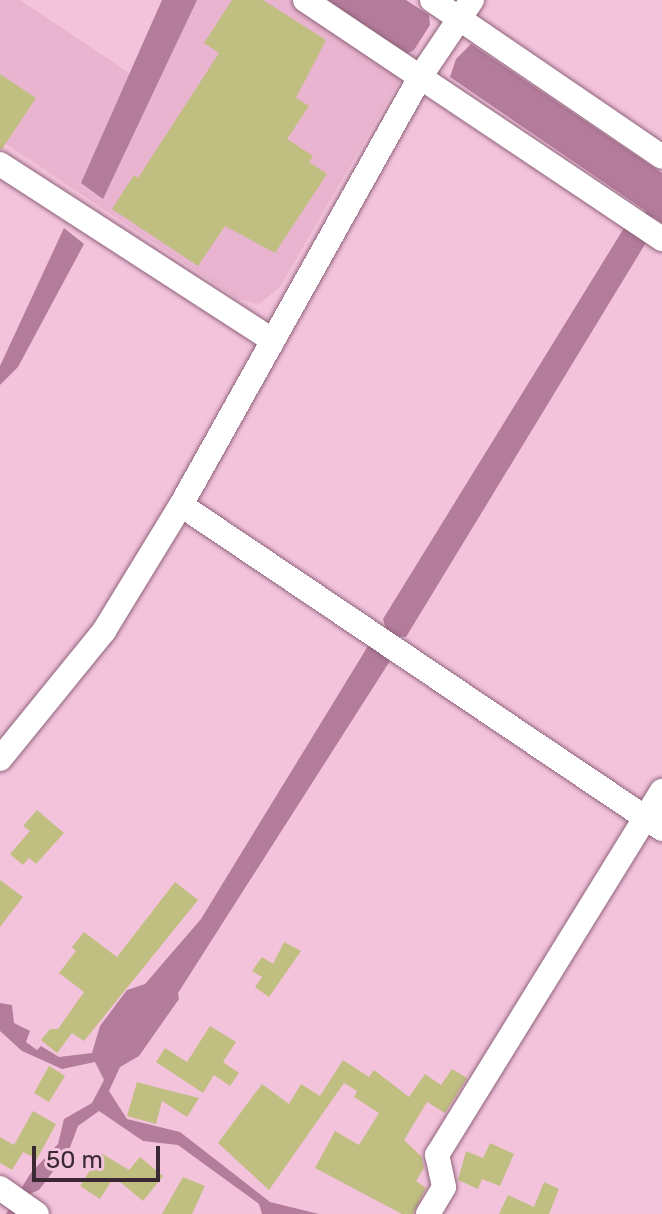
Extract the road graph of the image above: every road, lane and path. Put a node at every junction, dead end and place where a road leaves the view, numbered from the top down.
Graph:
1 (305, 0) edge
2 (432, 0) edge
3 (466, 9) edge
4 (420, 77) junction
5 (662, 157) edge
6 (0, 164) edge
7 (648, 230) edge
8 (270, 339) junction
9 (181, 505) junction
10 (0, 759) edge
11 (662, 791) edge
12 (653, 824) edge
13 (428, 1214) edge

1 - 4 street
2 - 3 street
3 - 4 street
3 - 5 street
4 - 7 street
4 - 8 street
6 - 8 street
8 - 9 street
9 - 10 street
9 - 12 street
11 - 12 street
12 - 13 street

